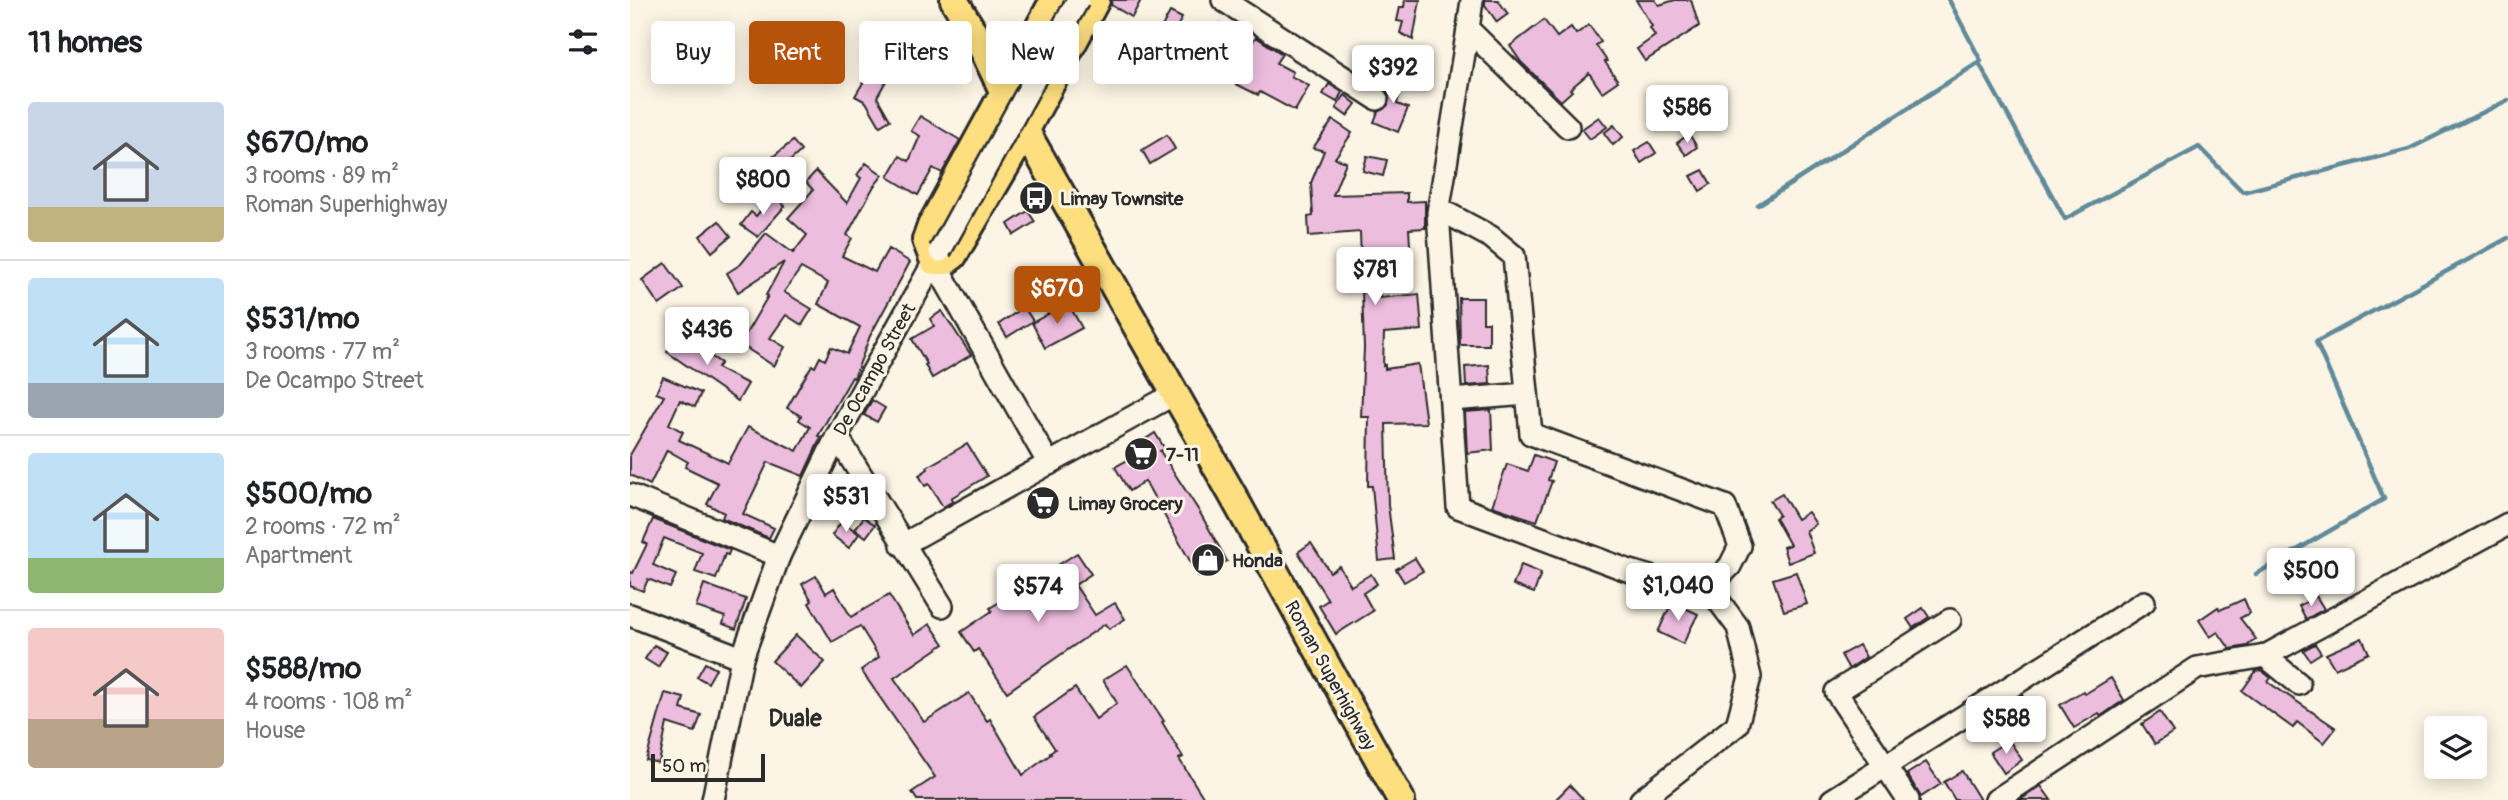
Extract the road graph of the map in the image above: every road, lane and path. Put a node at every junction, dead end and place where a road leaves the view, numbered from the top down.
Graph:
1 (954, 0) edge
2 (1054, 0) edge
3 (1078, 0) edge
4 (1096, 0) edge
5 (1223, 0) edge
6 (1472, 0) edge
7 (1468, 29) junction
8 (1004, 93) junction
9 (1377, 99) dead end
10 (1569, 127) dead end
11 (1026, 129) junction
12 (1439, 209) junction
13 (937, 256) junction
14 (1175, 393) junction
15 (1527, 394) junction
16 (1451, 400) junction
17 (837, 436) junction
18 (1049, 464) junction
19 (630, 495) edge
20 (2508, 524) edge
21 (902, 545) junction
22 (779, 556) junction
23 (1704, 592) junction
24 (2144, 602) dead end
25 (942, 606) dead end
26 (630, 615) edge
27 (1950, 620) dead end
28 (2265, 656) junction
29 (742, 659) junction
30 (2300, 684) dead end
31 (1885, 766) junction
32 (713, 800) edge
33 (1401, 800) edge
34 (1641, 800) edge
35 (1832, 800) edge
36 (1908, 800) edge
37 (1996, 800) edge

1 - 8 main road, Roman Superhighway
2 - 8 main road
3 - 13 street, De Ocampo Street, bridge
4 - 11 main road
5 - 9 street
6 - 7 street
7 - 10 street
7 - 12 street
8 - 11 main road, Roman Superhighway
8 - 13 main road
11 - 13 main road
11 - 14 main road, Roman Superhighway
12 - 15 street
12 - 16 street
13 - 17 street, De Ocampo Street
13 - 18 street
14 - 18 street
14 - 33 main road, Roman Superhighway
15 - 16 street
15 - 23 street
16 - 23 street
17 - 21 street
17 - 22 street, De Ocampo Street
18 - 21 street
19 - 22 street
20 - 28 street
21 - 25 street
22 - 29 street, De Ocampo Street
23 - 34 street
24 - 31 street
26 - 29 street
27 - 31 street
28 - 30 street
28 - 37 street
29 - 32 street, De Ocampo Street
31 - 35 street
31 - 36 street

